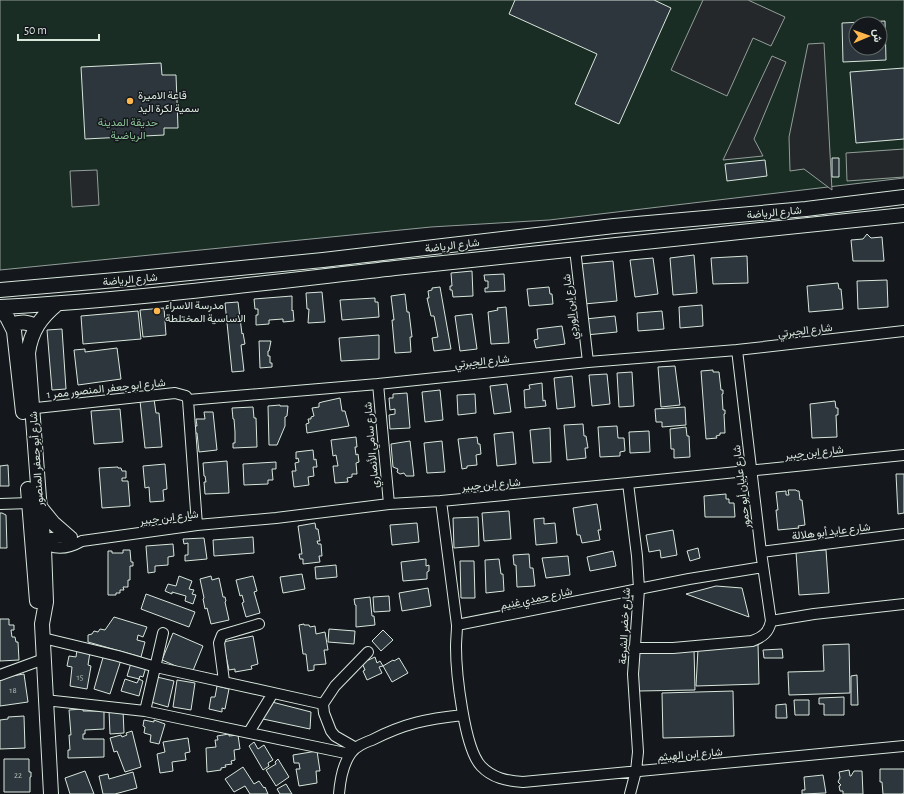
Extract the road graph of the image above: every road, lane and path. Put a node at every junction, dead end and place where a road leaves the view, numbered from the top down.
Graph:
1 (904, 197) edge
2 (838, 205) junction
3 (904, 215) edge
4 (839, 222) junction
5 (575, 249) junction
6 (253, 266) junction
7 (255, 284) junction
8 (0, 290) edge
9 (57, 304) junction
10 (0, 308) edge
11 (12, 325) junction
12 (36, 326) junction
13 (904, 331) edge
14 (737, 350) junction
15 (588, 362) junction
16 (378, 384) junction
17 (188, 400) junction
18 (28, 409) junction
19 (904, 455) edge
20 (751, 470) junction
21 (628, 483) junction
22 (441, 500) junction
23 (0, 504) edge
24 (389, 504) junction
25 (35, 505) junction
26 (197, 525) junction
27 (904, 534) edge
28 (75, 539) junction
29 (36, 544) junction
30 (761, 552) junction
31 (763, 567) junction
32 (639, 589) junction
33 (904, 604) edge
34 (771, 621) junction
35 (259, 624) dead end
36 (457, 625) junction
37 (163, 633) dead end
38 (43, 638) junction
39 (634, 648) junction
40 (368, 652) dead end
41 (44, 659) junction
42 (156, 667) junction
43 (0, 675) edge
44 (224, 681) junction
45 (273, 692) junction
46 (45, 700) junction
47 (324, 704) junction
48 (145, 711) junction
49 (463, 715) junction
50 (249, 732) junction
51 (904, 746) edge
52 (353, 751) junction
53 (636, 771) junction
54 (51, 794) edge
55 (340, 794) edge
56 (630, 794) edge

1 - 2 main road, شارع الرياضة
2 - 4 main road
2 - 6 main road, شارع الرياضة
3 - 4 main road, شارع الرياضة
4 - 5 main road, شارع الرياضة
5 - 7 main road, شارع الرياضة
5 - 15 street, شارع ابن الوردي
6 - 7 main road
6 - 8 main road, شارع الرياضة
7 - 9 main road, شارع الرياضة
9 - 10 main road, شارع الرياضة
9 - 12 main road, شارع أبو جعفر المنصور
10 - 11 main road, شارع أبو جعفر المنصور
11 - 12 main road
11 - 18 main road, شارع أبو جعفر المنصور
12 - 18 main road, شارع أبو جعفر المنصور
13 - 14 street, شارع الجبرتي
14 - 15 street, شارع الجبرتي
14 - 20 street, شارع عليان أبو حمور
15 - 16 street, شارع الجبرتي
16 - 17 street, شارع الجبرتي
16 - 24 street, شارع سامي الأنصاري
17 - 18 street, شارع ابو جعفر المنصور ممر 1
17 - 26 street
18 - 25 main road, شارع أبو جعفر المنصور
19 - 20 street, شارع ابن جبير
20 - 21 street, شارع ابن جبير
20 - 30 street, شارع عليان أبو حمور
21 - 22 street, شارع ابن جبير
21 - 32 street, شارع خضر الشرعة
22 - 24 street, شارع ابن جبير
22 - 36 street
23 - 25 street
24 - 26 street, شارع ابن جبير
25 - 28 main road
25 - 29 main road, شارع أبو جعفر المنصور
26 - 28 street, شارع ابن جبير
27 - 30 street, شارع عايد أبو هلالة
28 - 29 street, شارع ابن جبير
29 - 38 main road, شارع أبو جعفر المنصور
30 - 31 street, شارع عليان أبو حمور
31 - 32 street, شارع حمدي غنيم
31 - 34 street, شارع عليان أبو حمور
32 - 36 street, شارع حمدي غنيم
32 - 39 street, شارع خضر الشرعة
33 - 34 street
34 - 39 street
35 - 44 street
36 - 49 street
37 - 42 street
38 - 41 main road, شارع أبو جعفر المنصور
38 - 42 street
39 - 53 street, شارع خضر الشرعة
40 - 47 street
41 - 43 street
41 - 46 main road, شارع أبو جعفر المنصور
42 - 44 street
42 - 48 street
44 - 45 street
45 - 47 street
45 - 50 street
46 - 48 street
46 - 54 main road, شارع أبو جعفر المنصور
47 - 52 street
48 - 50 street
49 - 52 street
49 - 53 street, شارع ابن الهيثم
50 - 52 street
51 - 53 street, شارع ابن الهيثم
52 - 55 street
53 - 56 street, شارع خضر الشرعة

